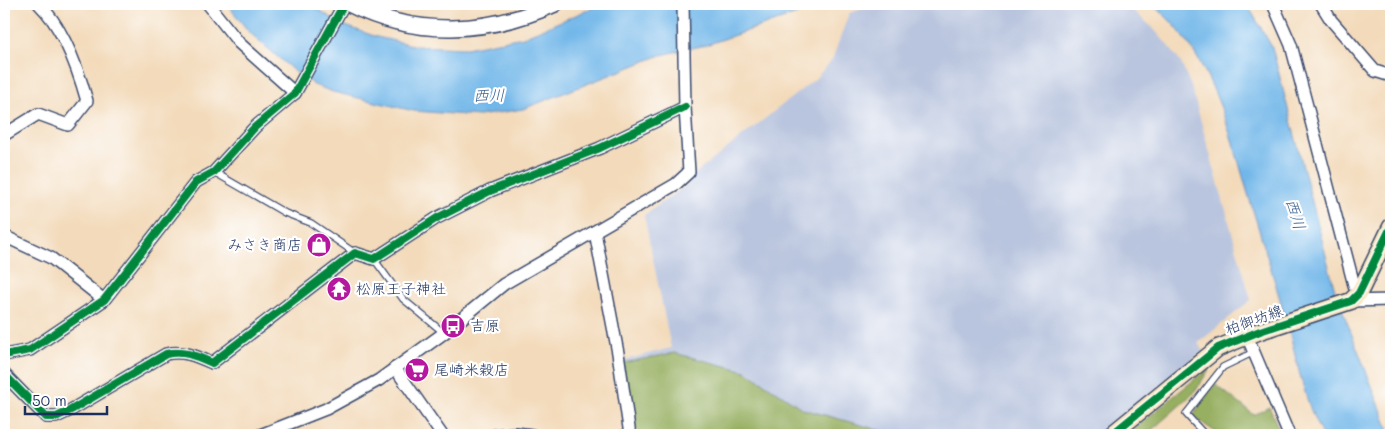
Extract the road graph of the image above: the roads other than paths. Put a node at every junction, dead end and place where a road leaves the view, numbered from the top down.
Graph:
1 (39, 4) edge
2 (208, 4) edge
3 (344, 4) edge
4 (349, 4) edge
5 (555, 4) edge
6 (683, 4) edge
7 (1272, 4) edge
8 (1321, 4) edge
9 (1391, 76) edge
10 (296, 89) junction
11 (685, 107) junction
12 (4, 135) edge
13 (214, 172) junction
14 (1391, 227) edge
15 (595, 232) junction
16 (4, 236) edge
17 (355, 253) junction
18 (374, 259) junction
19 (1355, 297) junction
20 (104, 300) junction
21 (1391, 300) edge
22 (444, 332) junction
23 (1253, 333) junction
24 (1254, 352) junction
25 (4, 355) edge
26 (395, 368) junction
27 (4, 374) edge
28 (260, 435) edge
29 (442, 435) edge
30 (496, 435) edge
31 (532, 435) edge
32 (630, 435) edge
33 (1111, 435) edge
34 (1205, 435) edge
35 (1289, 435) edge

1 - 12 street
2 - 10 street
3 - 10 street
4 - 5 street
6 - 11 street
7 - 19 street
8 - 9 street
10 - 13 street
11 - 15 street
11 - 18 street
13 - 17 lane
13 - 20 street
14 - 19 main road
15 - 22 street
15 - 32 street
16 - 20 street
17 - 18 street
17 - 27 street
18 - 22 lane
19 - 21 street
19 - 23 main road, 柏御坊線
20 - 25 street
22 - 26 street
23 - 24 street
23 - 33 main road, 柏御坊線
24 - 34 lane
24 - 35 street
26 - 28 street
26 - 29 street
30 - 31 street

